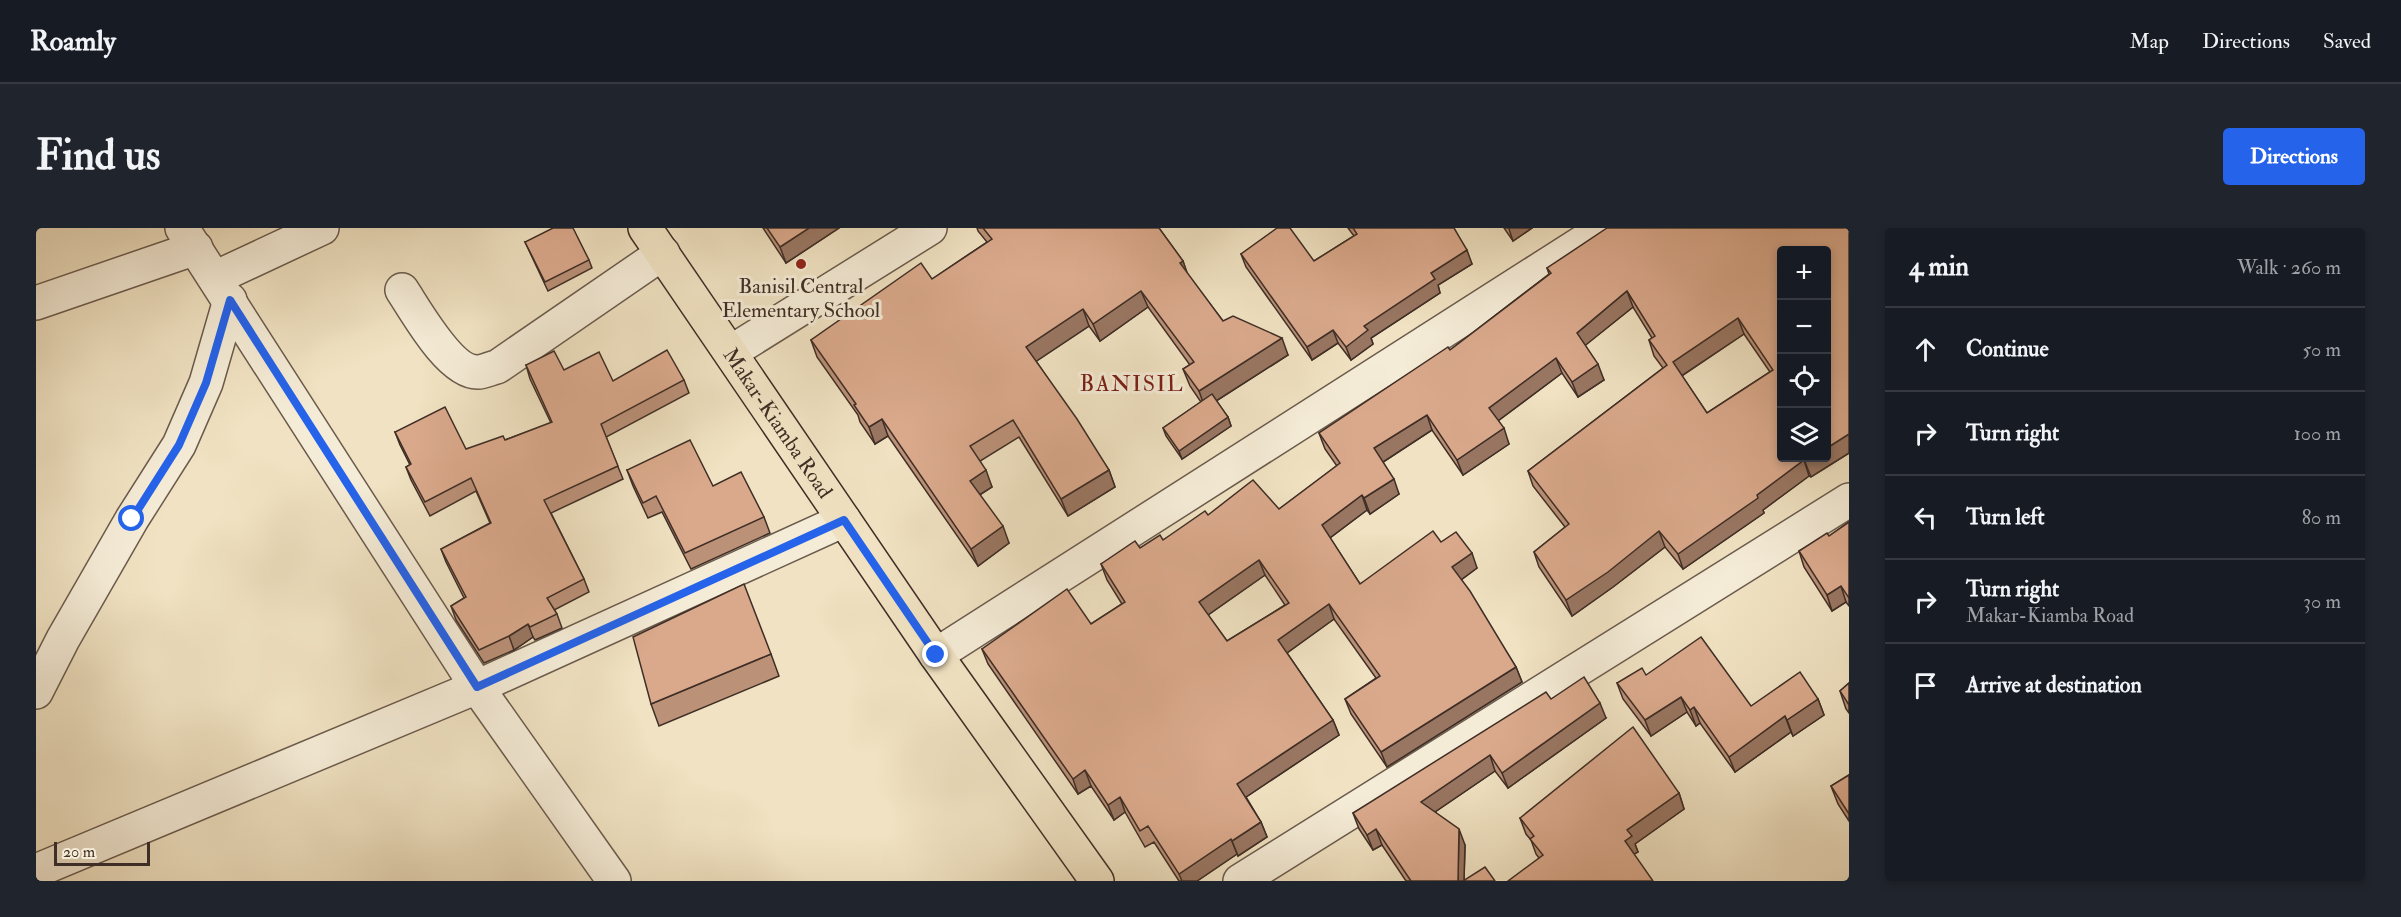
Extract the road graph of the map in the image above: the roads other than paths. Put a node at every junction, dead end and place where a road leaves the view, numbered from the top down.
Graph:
1 (322, 228) edge
2 (930, 228) edge
3 (1605, 228) edge
4 (189, 238) edge
5 (654, 241) edge
6 (223, 289) junction
7 (402, 290) dead end
8 (36, 303) edge
9 (731, 352) junction
10 (1849, 500) edge
11 (844, 520) junction
12 (936, 655) junction
13 (477, 687) junction
14 (36, 692) edge
15 (36, 871) edge
16 (614, 881) edge
17 (1097, 881) edge
18 (1239, 881) edge

1 - 6 street
2 - 9 street
3 - 12 street
4 - 6 street
4 - 8 street
5 - 7 street
5 - 9 main road, Makar-Kiamba Road
6 - 13 street
6 - 14 street
9 - 11 main road, Makar-Kiamba Road
10 - 18 street
11 - 12 main road, Makar-Kiamba Road
11 - 13 street
12 - 17 main road, Makar-Kiamba Road
13 - 15 street
13 - 16 street

